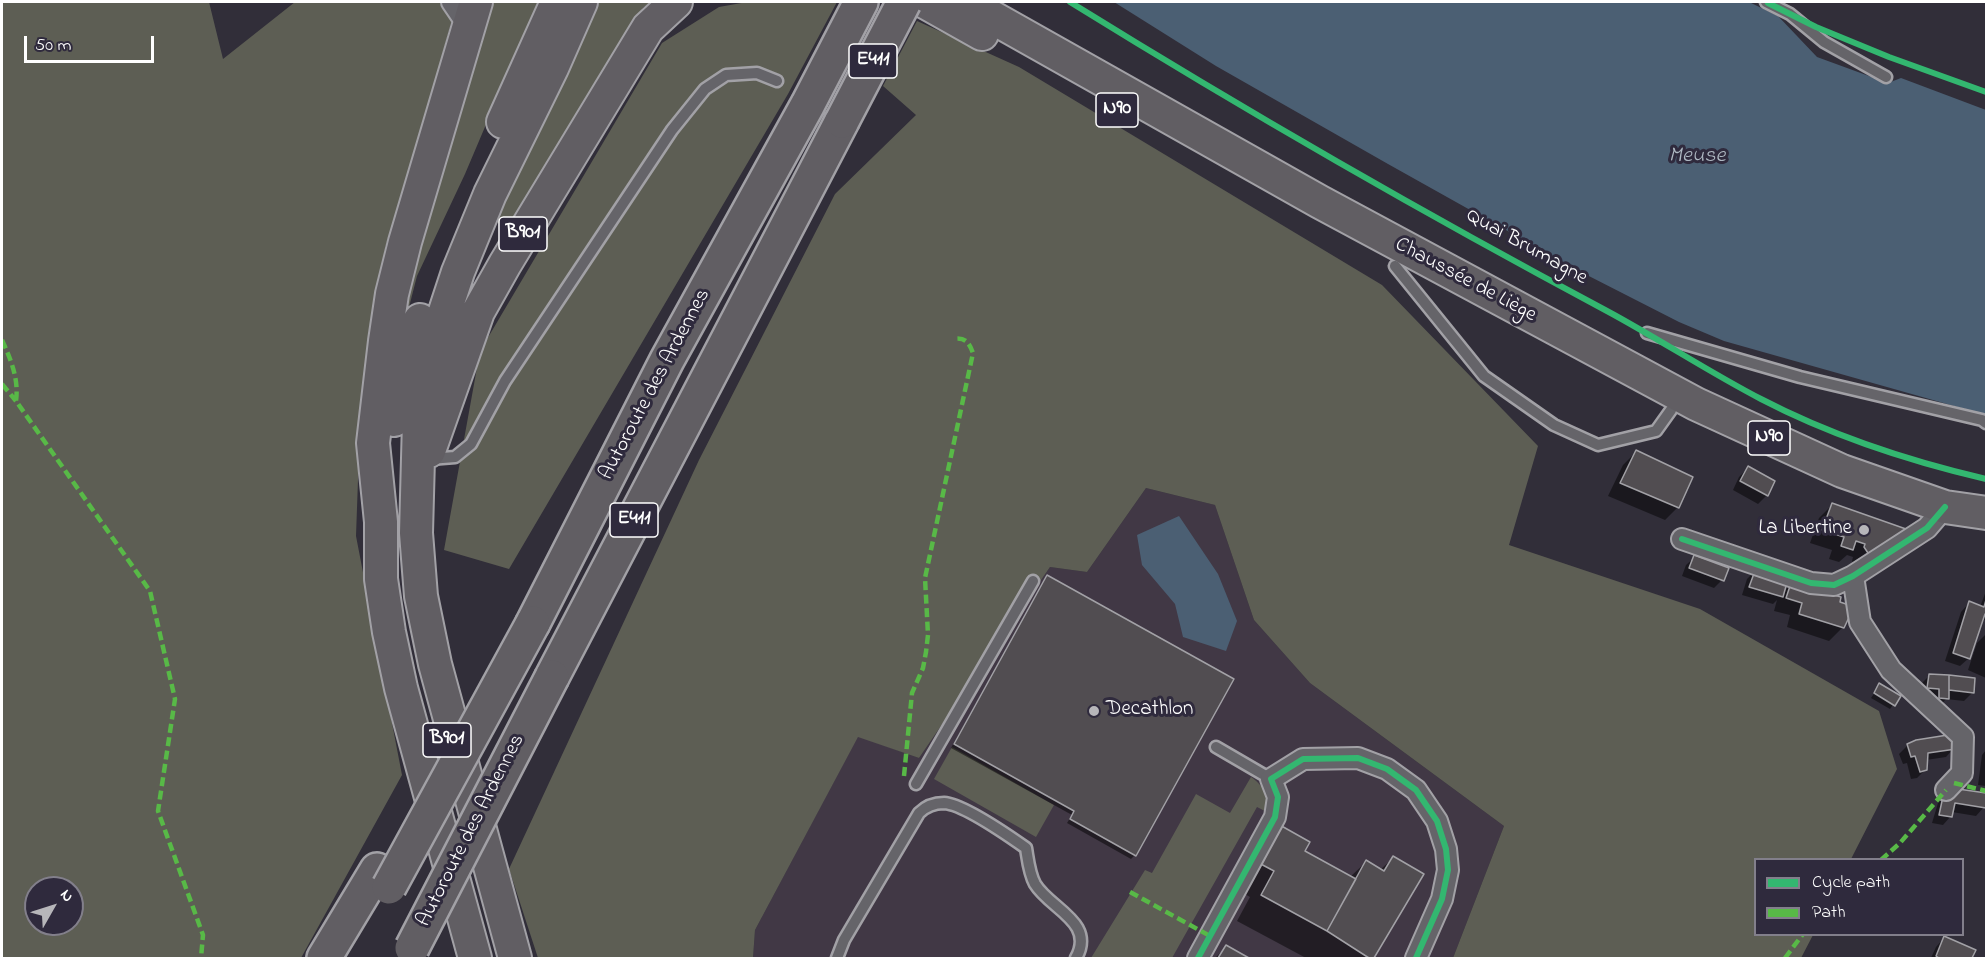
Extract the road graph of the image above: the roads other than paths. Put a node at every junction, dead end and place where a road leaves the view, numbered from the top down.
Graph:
1 (557, 2) edge
2 (581, 2) edge
3 (676, 2) edge
4 (861, 2) edge
5 (882, 2) edge
6 (1007, 2) edge
7 (1768, 2) edge
8 (932, 3) edge
9 (466, 10) edge
10 (1886, 77) dead end
11 (777, 81) dead end
12 (1395, 266) junction
13 (1647, 333) dead end
14 (1684, 407) junction
15 (1986, 423) edge
16 (427, 459) junction
17 (416, 492) junction
18 (1945, 507) junction
19 (1986, 513) edge
20 (381, 522) junction
21 (1682, 539) dead end
22 (1852, 576) junction
23 (1033, 581) dead end
24 (1216, 747) dead end
25 (1271, 779) junction
26 (916, 784) dead end
27 (1946, 790) dead end
28 (383, 878) junction
29 (409, 953) edge
30 (324, 958) edge
31 (350, 958) edge
32 (475, 958) edge
33 (515, 958) edge
34 (837, 958) edge
35 (1076, 958) edge
36 (1198, 958) edge
37 (1416, 958) edge

1 - 20 main road, B901
2 - 17 main road, B901
3 - 16 main road, B901
4 - 28 highway, Autoroute des Ardennes / E411, bridge
5 - 8 main road
6 - 14 main road
7 - 10 lane
8 - 12 main road, Chaussée de Liège / N90
8 - 14 main road, Chaussée de Liège / N90
8 - 29 highway, Autoroute des Ardennes / E411, bridge
9 - 20 main road, B901
11 - 16 lane
12 - 14 main road, Chaussée de Liège / N90
12 - 14 lane
13 - 15 lane
14 - 18 main road, Chaussée de Liège / N90
16 - 17 main road, B901
17 - 33 main road, B901
18 - 19 main road, Chaussée de Liège / N90
18 - 22 street
20 - 32 main road, B901
21 - 22 street
22 - 27 street
23 - 26 lane
24 - 25 lane
25 - 36 street
25 - 37 street
28 - 30 highway
28 - 31 highway, Autoroute des Ardennes / E411
34 - 35 lane

